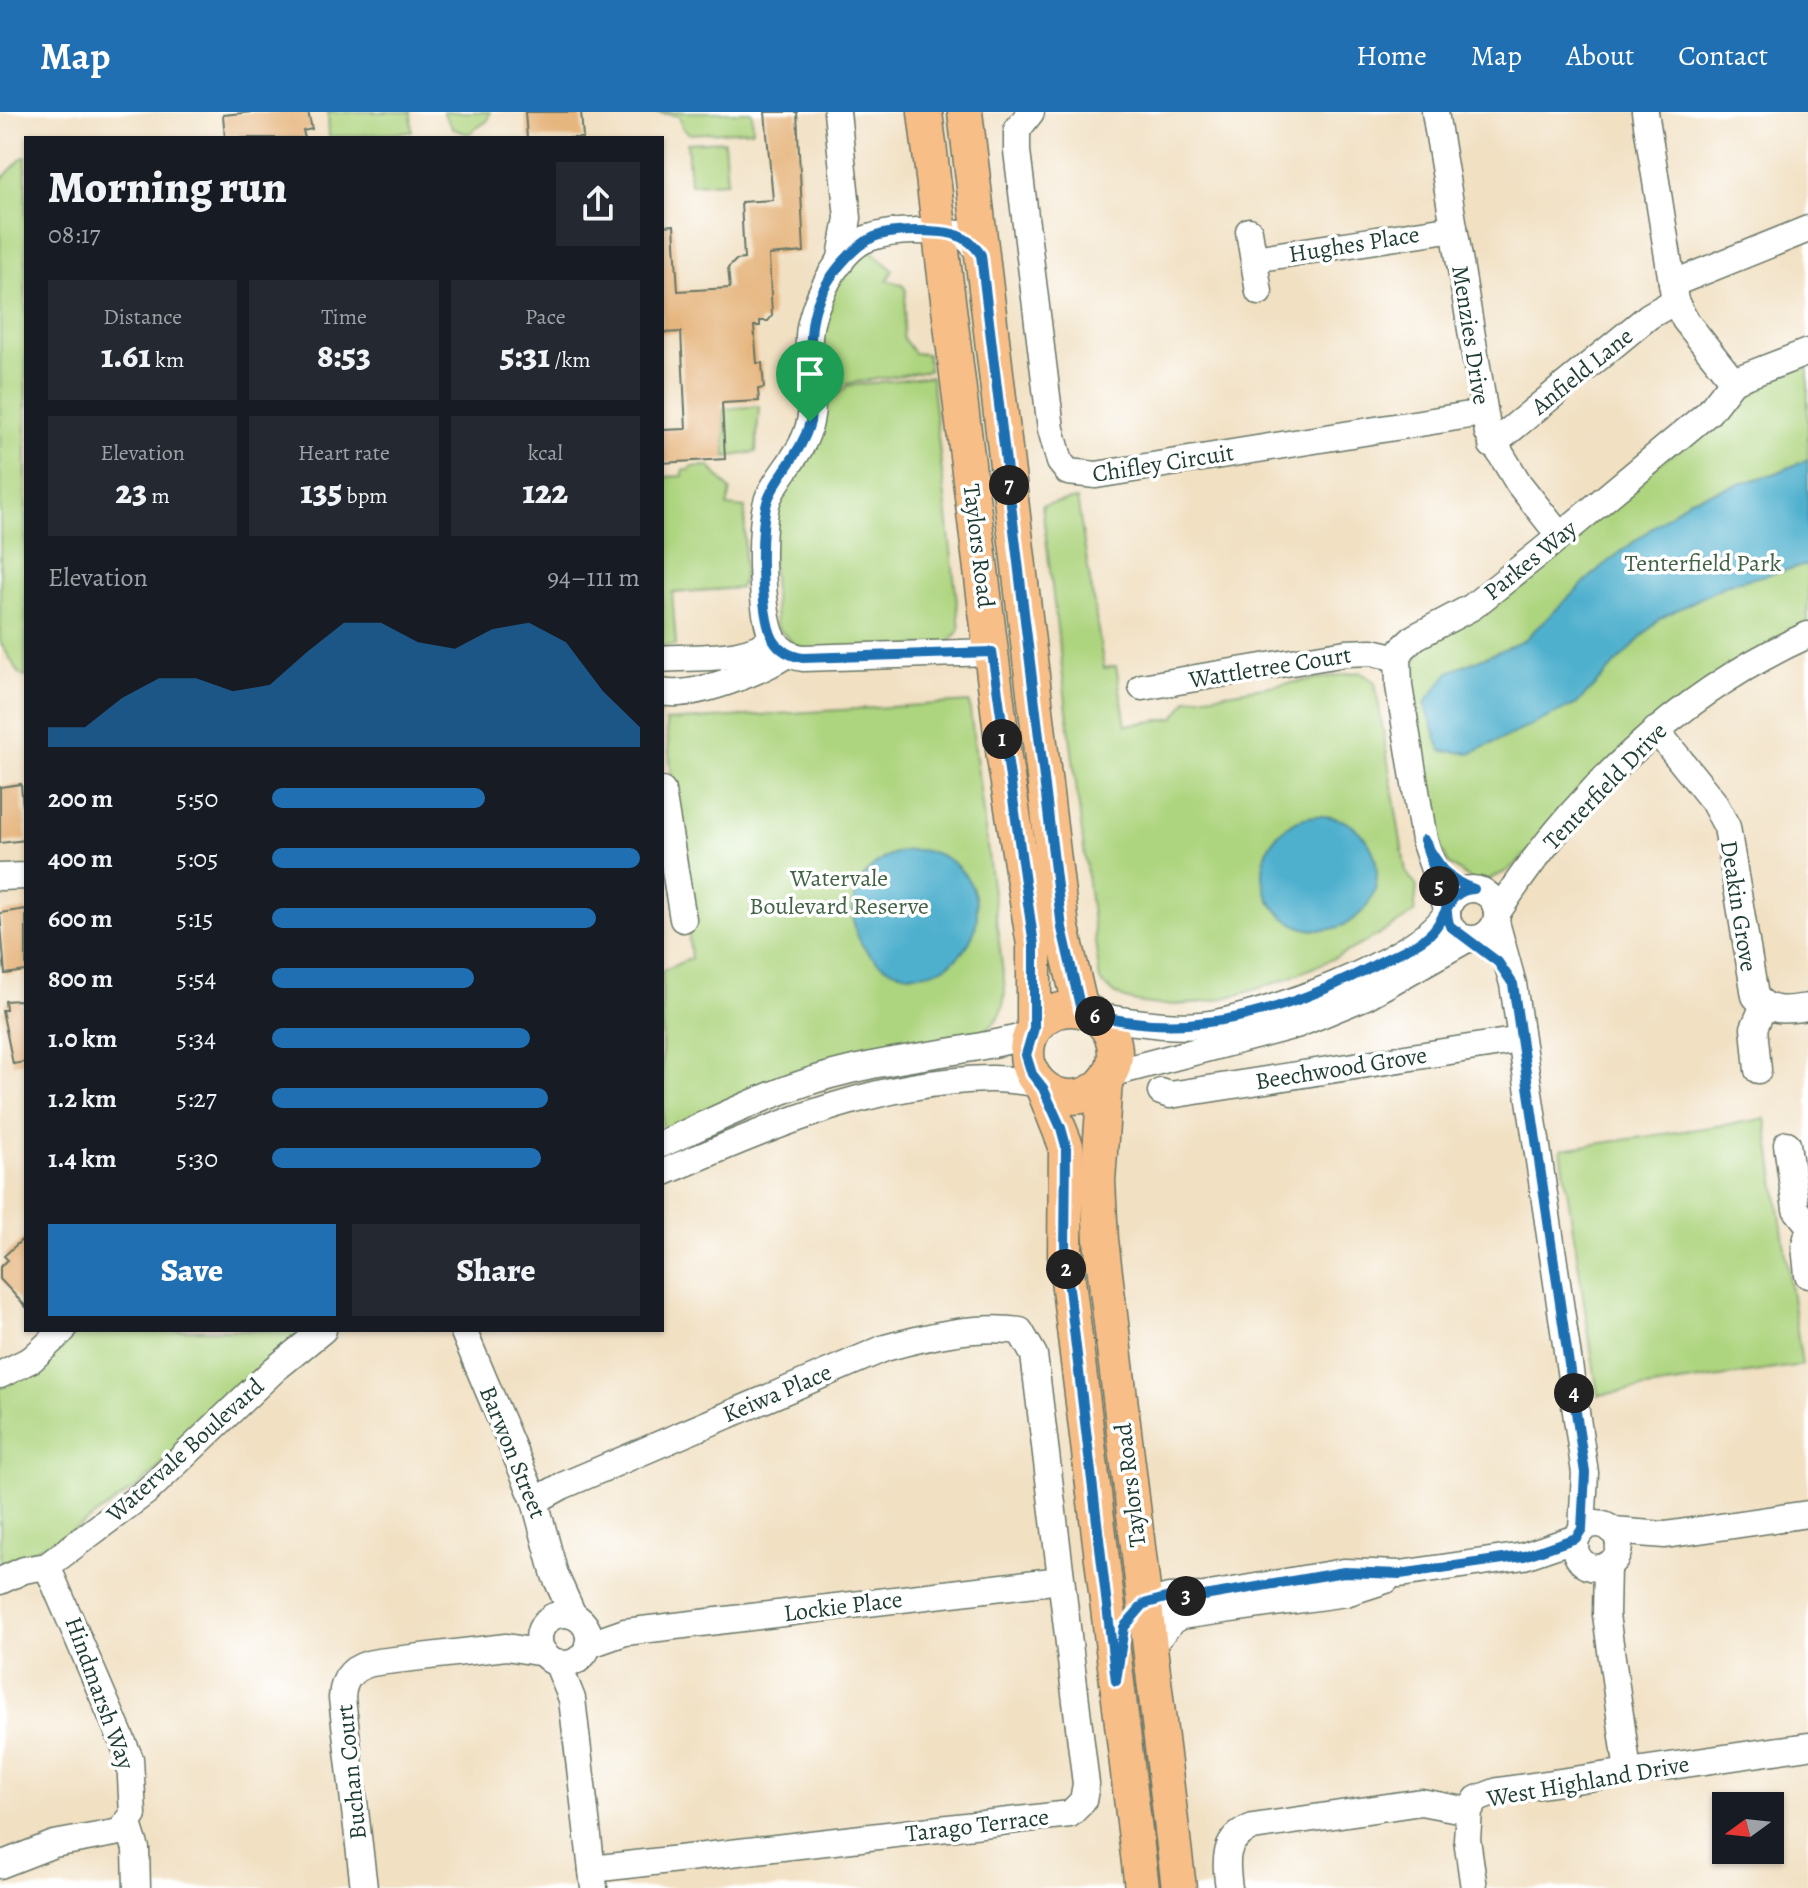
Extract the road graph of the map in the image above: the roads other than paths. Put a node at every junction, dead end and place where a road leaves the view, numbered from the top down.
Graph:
1 (837, 112) edge
2 (925, 112) edge
3 (965, 112) edge
4 (1031, 112) edge
5 (1435, 112) edge
6 (1645, 112) edge
7 (1454, 228) junction
8 (1808, 229) edge
9 (1249, 231) dead end
10 (939, 232) junction
11 (981, 255) junction
12 (1254, 259) junction
13 (839, 266) junction
14 (1259, 292) dead end
15 (1674, 292) junction
16 (1808, 352) edge
17 (1733, 381) junction
18 (1482, 413) junction
19 (1492, 445) junction
20 (1560, 536) junction
21 (1021, 583) junction
22 (1808, 635) edge
23 (780, 646) junction
24 (992, 652) junction
25 (1398, 658) junction
26 (664, 659) edge
27 (1142, 687) dead end
28 (664, 692) edge
29 (1656, 730) junction
30 (664, 803) edge
31 (1424, 840) junction
32 (1526, 866) junction
33 (24, 876) edge
34 (0, 877) edge
35 (1477, 889) junction
36 (1447, 910) junction
37 (1497, 918) junction
38 (683, 919) dead end
39 (1469, 939) junction
40 (1513, 984) junction
41 (1764, 1005) junction
42 (1808, 1007) edge
43 (1089, 1013) junction
44 (1032, 1031) junction
45 (1257, 1037) junction
46 (1520, 1040) junction
47 (1758, 1070) dead end
48 (1278, 1075) junction
49 (1108, 1078) junction
50 (1040, 1085) junction
51 (1161, 1092) dead end
52 (664, 1143) edge
53 (1787, 1144) dead end
54 (664, 1172) edge
55 (1808, 1224) edge
56 (1808, 1234) edge
57 (1808, 1275) edge
58 (61, 1332) edge
59 (321, 1332) edge
60 (465, 1332) edge
61 (1027, 1339) joint
62 (0, 1375) edge
63 (535, 1501) junction
64 (1808, 1514) edge
65 (1596, 1546) junction
66 (47, 1566) junction
67 (1400, 1574) junction
68 (1061, 1580) junction
69 (0, 1581) edge
70 (1144, 1604) junction
71 (565, 1639) junction
72 (1150, 1647) junction
73 (1116, 1681) junction
74 (1808, 1746) edge
75 (1628, 1772) junction
76 (1469, 1811) junction
77 (128, 1824) junction
78 (0, 1865) edge
79 (593, 1879) edge
80 (137, 1888) edge
81 (364, 1888) edge
82 (1142, 1888) edge
83 (1179, 1888) edge
84 (1229, 1888) edge
85 (1474, 1888) edge

1 - 13 street
2 - 10 main road, Taylors Road
3 - 11 main road, Taylors Road
4 - 18 street, Chifley Circuit
5 - 7 street, Menzies Drive
6 - 15 street
7 - 12 street, Hughes Place
7 - 18 street, Menzies Drive
8 - 15 street, Anfield Lane
9 - 12 street, Hughes Place
10 - 11 street
10 - 13 street
10 - 24 main road, Taylors Road
11 - 21 main road, Taylors Road
12 - 14 street, Hughes Place
13 - 23 street
15 - 17 street
15 - 19 street, Anfield Lane
16 - 17 street
17 - 20 street, Parkes Way
18 - 19 street, Menzies Drive
19 - 20 street, Menzies Drive
20 - 25 street, Parkes Way
21 - 24 main road
21 - 43 main road, Taylors Road
22 - 29 street, Tenterfield Drive
23 - 24 street
23 - 26 street
23 - 28 street
24 - 44 main road, Taylors Road
25 - 27 street, Wattletree Court
25 - 31 street
29 - 32 street, Tenterfield Drive
29 - 41 street, Deakin Grove
30 - 38 street
31 - 35 street
31 - 36 street
32 - 35 street, Tenterfield Drive
32 - 37 street, Tenterfield Drive
33 - 34 street
35 - 36 street
35 - 37 street
36 - 39 street
36 - 43 street
37 - 39 street
37 - 40 street
39 - 40 street
39 - 45 street
40 - 46 street
41 - 42 street, Deakin Grove
41 - 47 street, Deakin Grove
43 - 44 main road
43 - 49 main road
44 - 50 main road
44 - 52 street
45 - 48 street
45 - 49 street
46 - 48 street, Beechwood Grove
46 - 65 street
48 - 51 street, Beechwood Grove
49 - 50 main road
49 - 70 main road, Taylors Road
50 - 54 street
50 - 73 main road, Taylors Road
53 - 55 street
56 - 57 street
58 - 62 street
59 - 66 street, Watervale Boulevard
60 - 63 street, Barwon Street
61 - 63 street, Keiwa Place
61 - 68 street, Tarago Terrace
63 - 71 street, Barwon Street
64 - 65 street
65 - 67 street
65 - 75 street
66 - 69 street, Watervale Boulevard
66 - 77 street, Hindmarsh Way
67 - 70 street
67 - 72 street
68 - 71 street, Lockie Place
68 - 79 street, Tarago Terrace
70 - 72 main road, Taylors Road
70 - 73 main road
71 - 79 street, Barwon Street
71 - 81 street, Buchan Court
72 - 83 main road, Taylors Road
73 - 82 main road, Taylors Road
74 - 75 street, West Highland Drive
75 - 76 street, West Highland Drive
76 - 84 street, West Highland Drive
76 - 85 street
77 - 78 street
77 - 80 street, Hindmarsh Way

